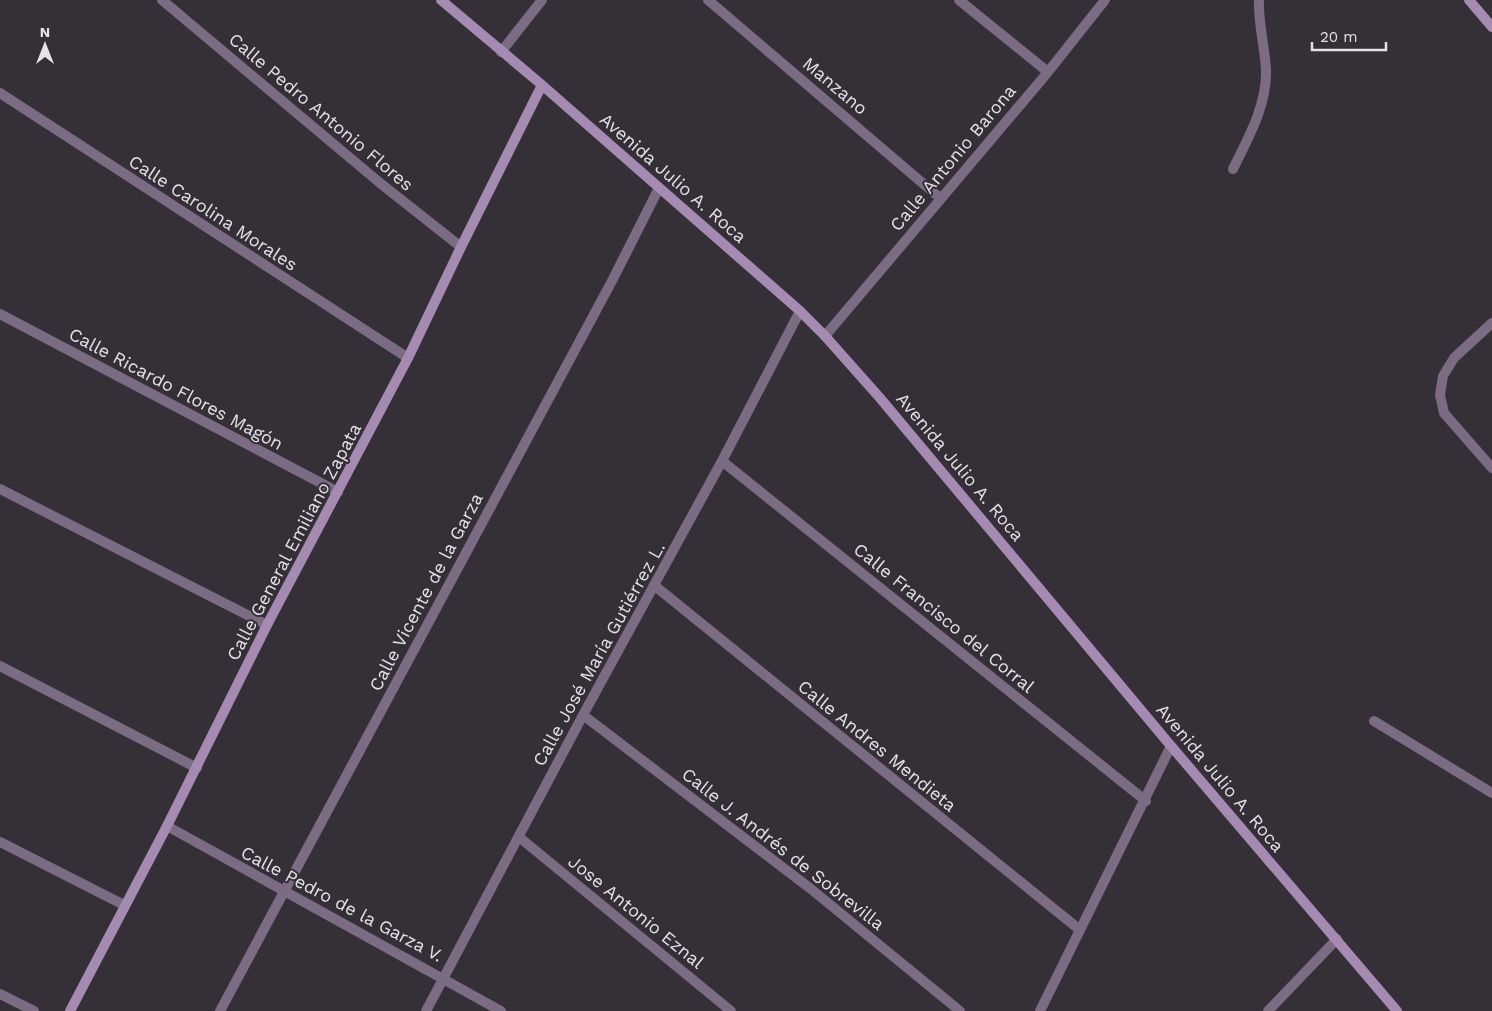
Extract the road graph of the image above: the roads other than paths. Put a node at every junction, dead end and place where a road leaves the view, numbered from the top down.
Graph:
1 (162, 0) edge
2 (441, 0) edge
3 (542, 0) edge
4 (708, 0) edge
5 (959, 0) edge
6 (1105, 0) edge
7 (1259, 0) edge
8 (1468, 0) edge
9 (1492, 27) edge
10 (501, 52) junction
11 (1048, 72) junction
12 (542, 85) junction
13 (0, 93) edge
14 (1233, 169) dead end
15 (659, 188) junction
16 (940, 198) junction
17 (461, 247) junction
18 (800, 311) junction
19 (0, 314) edge
20 (1492, 324) edge
21 (825, 336) junction
22 (408, 358) junction
23 (722, 461) junction
24 (1492, 468) edge
25 (0, 489) edge
26 (338, 492) junction
27 (655, 586) junction
28 (268, 625) junction
29 (0, 666) edge
30 (583, 715) junction
31 (1374, 721) dead end
32 (1171, 746) junction
33 (197, 768) junction
34 (1492, 794) edge
35 (1146, 800) junction
36 (167, 826) junction
37 (520, 837) junction
38 (0, 842) edge
39 (284, 892) junction
40 (124, 905) junction
41 (1080, 930) junction
42 (1336, 939) junction
43 (445, 978) junction
44 (0, 994) edge
45 (34, 1011) edge
46 (70, 1011) edge
47 (220, 1011) edge
48 (426, 1011) edge
49 (502, 1011) edge
50 (731, 1011) edge
51 (960, 1011) edge
52 (1040, 1011) edge
53 (1268, 1011) edge
54 (1397, 1011) edge

1 - 17 street, Calle Pedro Antonio Flores
2 - 10 street, Avenida Julio A. Roca
3 - 10 street
4 - 16 street, Manzano
5 - 11 street
6 - 11 street, Calle Antonio Barona
7 - 14 street
8 - 9 street
10 - 12 street, Avenida Julio A. Roca
11 - 16 street, Calle Antonio Barona
12 - 15 street, Avenida Julio A. Roca
12 - 17 street, Calle General Emiliano Zapata
13 - 22 street, Calle Carolina Morales
15 - 18 street, Avenida Julio A. Roca
15 - 39 street, Calle Vicente de la Garza
16 - 21 street, Calle Antonio Barona
17 - 22 street, Calle General Emiliano Zapata
18 - 21 street, Avenida Julio A. Roca
18 - 23 street, Calle José María Gutiérrez L.
19 - 26 street, Calle Ricardo Flores Magón
20 - 24 street
21 - 32 street, Avenida Julio A. Roca
22 - 26 street, Calle General Emiliano Zapata
23 - 27 street, Calle José María Gutiérrez L.
23 - 35 street, Calle Francisco del Corral
25 - 28 street
26 - 28 street, Calle General Emiliano Zapata
27 - 30 street, Calle José María Gutiérrez L.
27 - 41 street, Calle Andres Mendieta
28 - 33 street, Calle General Emiliano Zapata
29 - 33 street
30 - 37 street, Calle José María Gutiérrez L.
30 - 51 street, Calle J. Andrés de Sobrevilla
31 - 34 street
32 - 35 street
32 - 42 street, Avenida Julio A. Roca
33 - 36 street, Calle General Emiliano Zapata
35 - 41 street
36 - 39 street, Calle Pedro de la Garza V.
36 - 40 street, Calle General Emiliano Zapata
37 - 43 street, Calle José María Gutiérrez L.
37 - 50 street, Jose Antonio Eznal
38 - 40 street
39 - 43 street, Calle Pedro de la Garza V.
39 - 47 street, Calle Vicente de la Garza
40 - 46 street, Calle General Emiliano Zapata
41 - 52 street
42 - 53 street
42 - 54 street, Avenida Julio A. Roca
43 - 48 street, Calle José María Gutiérrez L.
43 - 49 street, Calle Pedro de la Garza V.
44 - 45 street

